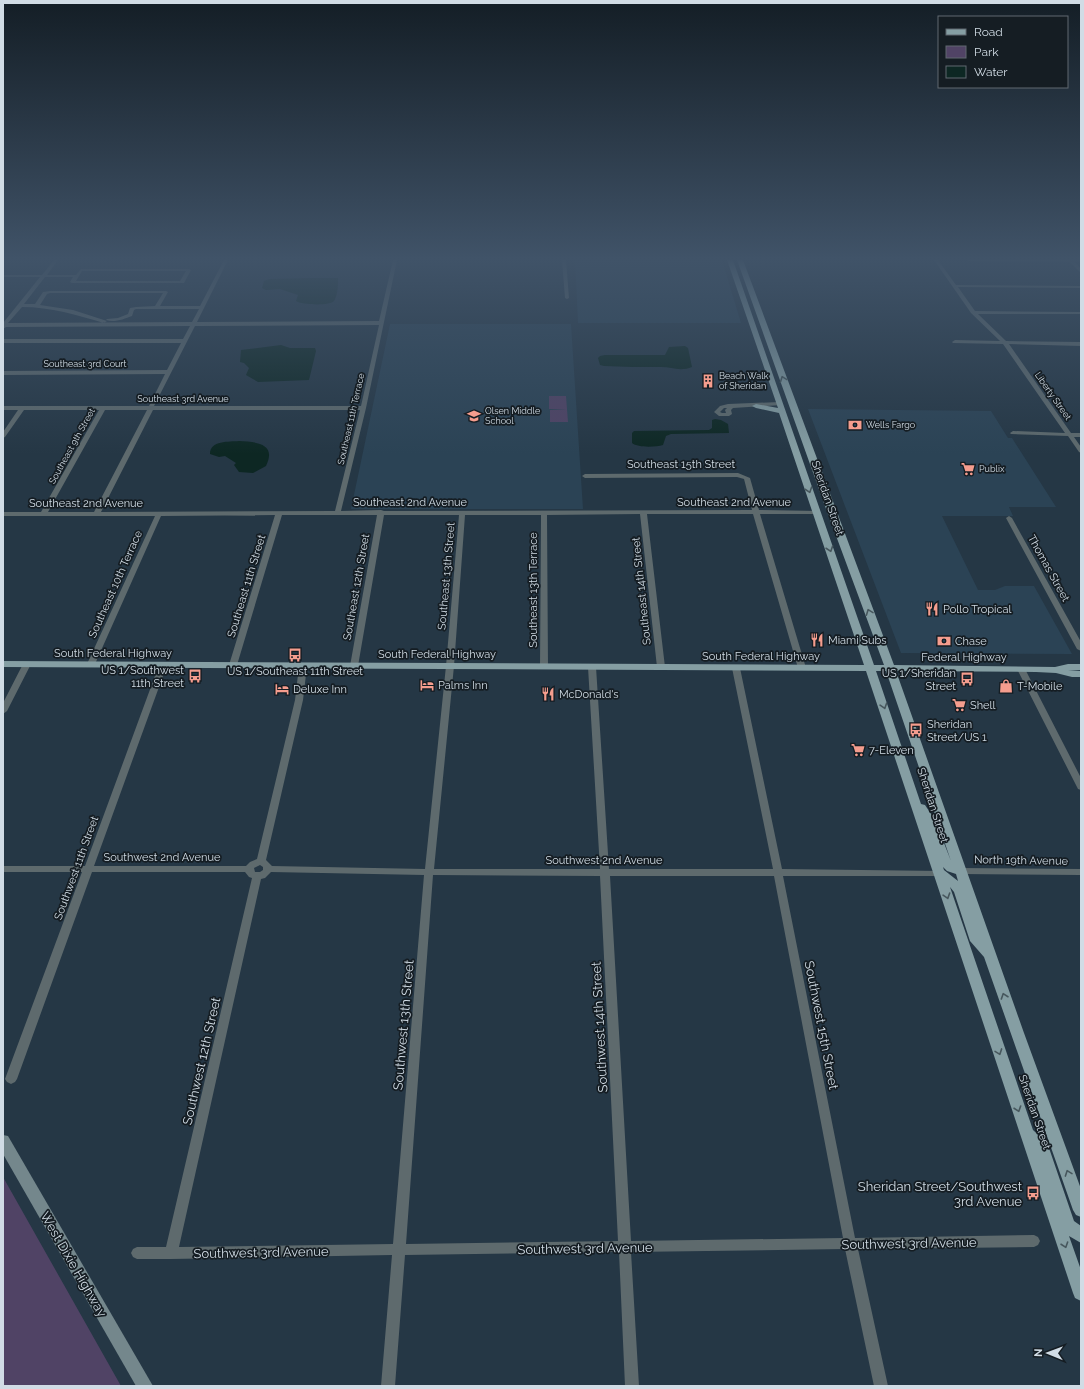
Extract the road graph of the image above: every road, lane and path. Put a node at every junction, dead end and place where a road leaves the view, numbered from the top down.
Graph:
1 (193, 324) edge
2 (43, 325) edge
3 (381, 325) edge
4 (752, 325) edge
5 (758, 325) edge
6 (764, 325) edge
7 (988, 325) edge
8 (4, 326) edge
9 (3, 341) edge
10 (184, 341) junction
11 (955, 342) dead end
12 (1005, 343) junction
13 (1081, 344) edge
14 (775, 356) junction
15 (765, 361) junction
16 (168, 372) junction
17 (3, 374) edge
18 (790, 397) junction
19 (729, 406) junction
20 (756, 406) joint
21 (3, 408) edge
22 (22, 408) junction
23 (103, 408) junction
24 (150, 408) junction
25 (363, 408) junction
26 (781, 408) junction
27 (1013, 433) dead end
28 (1069, 435) junction
29 (1081, 435) edge
30 (3, 436) edge
31 (807, 445) junction
32 (1081, 451) edge
33 (585, 476) dead end
34 (338, 512) junction
35 (380, 512) junction
36 (462, 512) junction
37 (544, 512) junction
38 (643, 512) junction
39 (756, 512) junction
40 (817, 512) junction
41 (44, 513) junction
42 (97, 513) junction
43 (159, 513) junction
44 (279, 513) junction
45 (3, 514) edge
46 (1009, 518) dead end
47 (1081, 649) edge
48 (3, 664) edge
49 (27, 664) junction
50 (91, 664) junction
51 (163, 665) junction
52 (233, 665) junction
53 (303, 666) junction
54 (354, 666) junction
55 (450, 666) junction
56 (544, 667) junction
57 (592, 667) junction
58 (661, 667) junction
59 (1081, 667) edge
60 (736, 668) junction
61 (802, 668) junction
62 (871, 669) junction
63 (890, 669) junction
64 (1021, 669) junction
65 (1056, 670) junction
66 (1081, 674) edge
67 (3, 711) edge
68 (1081, 787) edge
69 (915, 800) junction
70 (261, 862) junction
71 (3, 869) edge
72 (89, 869) junction
73 (269, 869) junction
74 (960, 871) junction
75 (253, 872) junction
76 (429, 872) junction
77 (605, 872) junction
78 (1081, 872) edge
79 (778, 873) junction
80 (939, 873) junction
81 (990, 956) junction
82 (12, 1079) dead end
83 (1027, 1133) junction
84 (3, 1141) edge
85 (1081, 1210) edge
86 (1081, 1236) edge
87 (1034, 1241) dead end
88 (850, 1243) junction
89 (625, 1248) junction
90 (399, 1250) junction
91 (137, 1253) dead end
92 (171, 1253) junction
93 (1081, 1293) edge
94 (145, 1386) edge
95 (388, 1386) edge
96 (632, 1386) edge
97 (881, 1386) edge

1 - 10 street
2 - 8 street
3 - 25 street, Southeast 11th Terrace
4 - 15 main road, Sheridan Street
5 - 14 main road
6 - 14 main road, Sheridan Street
7 - 12 street, Liberty Street
9 - 10 street
10 - 16 street
11 - 12 street
12 - 13 street
12 - 28 street, Liberty Street
18 -> 14 main road, Sheridan Street
15 - 18 main road
15 - 26 main road, Sheridan Street
16 - 17 street, Southeast 3rd Court
16 - 24 street
18 - 31 main road, Sheridan Street
19 - 19 street
19 - 20 street
20 - 26 main road
21 - 22 street, Southeast 3rd Avenue
22 - 23 street, Southeast 3rd Avenue
22 - 30 street
23 - 24 street, Southeast 3rd Avenue
23 - 41 street, Southeast 9th Street
24 - 25 street, Southeast 3rd Avenue
24 - 42 street
25 - 34 street, Southeast 11th Terrace
26 - 31 main road
26 -> 40 main road, Sheridan Street
27 - 28 street
28 - 29 street
28 - 32 street, Liberty Street
63 -> 31 main road, Sheridan Street
33 - 39 street, Southeast 15th Street
34 - 35 street, Southeast 2nd Avenue
34 - 44 street, Southeast 2nd Avenue
35 - 36 street, Southeast 2nd Avenue
35 - 54 street, Southeast 12th Street
36 - 37 street, Southeast 2nd Avenue
36 - 55 street, Southeast 13th Street
37 - 38 street, Southeast 2nd Avenue
37 - 56 street, Southeast 13th Terrace
38 - 39 street, Southeast 2nd Avenue
38 - 58 street, Southeast 14th Street
39 - 40 street, Southeast 2nd Avenue
39 - 61 street, Southeast 15th Street
40 -> 62 main road, Sheridan Street
41 - 42 street, Southeast 2nd Avenue
41 - 45 street, Southeast 2nd Avenue
42 - 43 street, Southeast 2nd Avenue
43 - 44 street, Southeast 2nd Avenue
43 - 50 street, Southeast 10th Terrace
44 - 52 street, Southeast 11th Street
46 - 47 street, Thomas Street
48 - 49 main road, South Federal Highway
49 - 50 main road, South Federal Highway
49 - 67 street
50 - 51 main road, South Federal Highway
51 - 52 main road, South Federal Highway
51 - 72 street, Southwest 11th Street
52 - 53 main road, South Federal Highway
53 - 54 main road, South Federal Highway
53 - 70 street
54 - 55 main road, South Federal Highway
55 - 56 main road, South Federal Highway
55 - 76 street, Southwest 13th Street
56 - 57 main road, South Federal Highway
57 - 58 main road, South Federal Highway
57 - 77 street, Southwest 14th Street
58 - 60 main road, South Federal Highway
59 - 65 main road, Federal Highway
60 - 61 main road, South Federal Highway
60 - 79 street, Southwest 15th Street
61 - 62 main road, South Federal Highway
62 - 63 main road, Federal Highway
62 -> 69 main road, Sheridan Street
63 - 64 main road, Federal Highway
63 - 74 main road, Sheridan Street
64 - 65 main road, Federal Highway
64 - 68 street
65 - 66 main road, Federal Highway
69 - 74 main road
69 - 80 main road, Sheridan Street
70 - 73 street
70 - 75 street
71 - 72 street, Southwest 2nd Avenue
72 - 75 street, Southwest 2nd Avenue
72 - 82 street, Southwest 11th Street
73 - 75 street
73 - 76 street, Southwest 2nd Avenue
74 - 78 street, North 19th Avenue
74 - 81 main road, Sheridan Street
75 - 92 street, Southwest 12th Street
76 - 77 street, Southwest 2nd Avenue
76 - 90 street, Southwest 13th Street
77 - 79 street, Southwest 2nd Avenue
77 - 89 street, Southwest 14th Street
79 - 80 street, Southwest 2nd Avenue
79 - 88 street, Southwest 15th Street
80 - 81 main road
80 -> 83 main road, Sheridan Street
85 -> 81 main road, Sheridan Street
83 - 86 main road
83 -> 93 main road, Sheridan Street
84 - 94 main road, West Dixie Highway
87 - 88 street, Southwest 3rd Avenue
88 - 89 street, Southwest 3rd Avenue
88 - 97 street, Southwest 15th Street
89 - 90 street, Southwest 3rd Avenue
89 - 96 street, Southwest 14th Street
90 - 92 street, Southwest 3rd Avenue
90 - 95 street, Southwest 13th Street
91 - 92 street, Southwest 3rd Avenue

